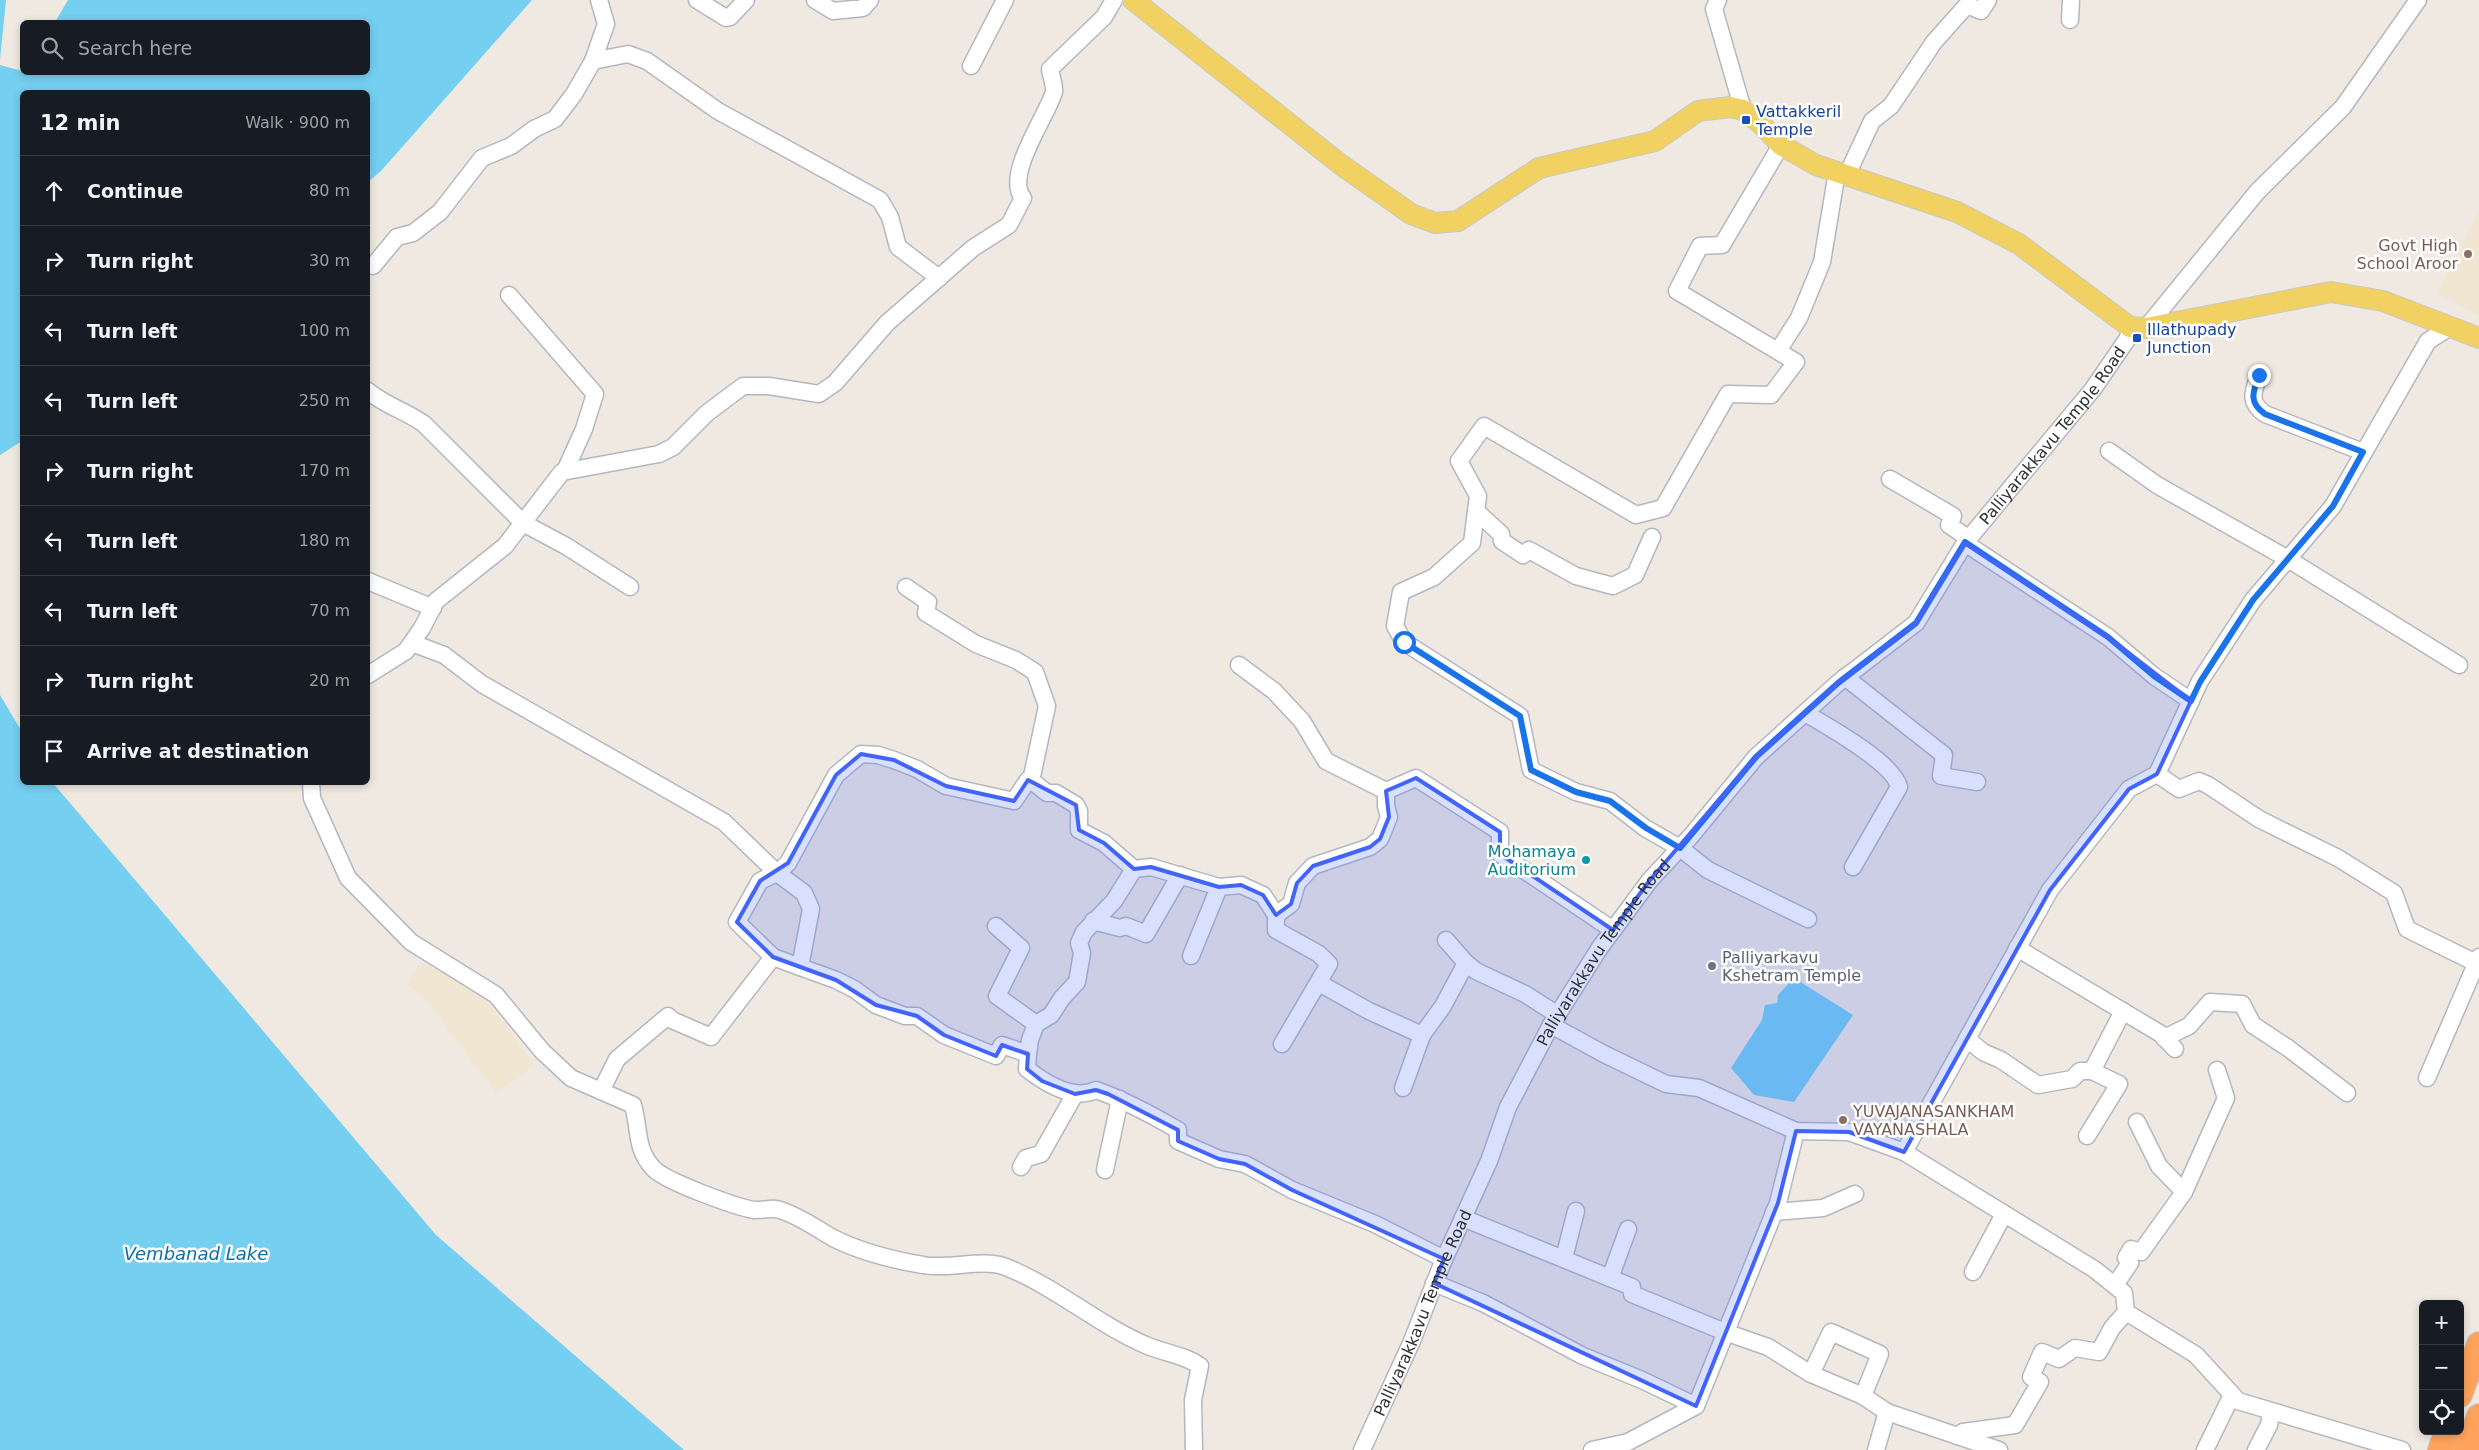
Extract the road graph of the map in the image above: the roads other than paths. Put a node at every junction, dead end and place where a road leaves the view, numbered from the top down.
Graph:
1 (599, 0) edge
2 (696, 0) edge
3 (746, 0) edge
4 (815, 0) edge
5 (870, 0) edge
6 (1005, 0) edge
7 (1114, 0) edge
8 (1133, 0) edge
9 (1718, 0) edge
10 (1988, 0) edge
11 (2071, 0) edge
12 (2418, 0) edge
13 (2070, 20) dead end
14 (593, 61) junction
15 (971, 66) dead end
16 (1743, 110) junction
17 (1781, 145) junction
18 (1842, 174) junction
19 (373, 266) dead end
20 (939, 278) junction
21 (509, 295) dead end
22 (2450, 327) junction
23 (2138, 328) junction
24 (2479, 338) edge
25 (1778, 351) junction
26 (2259, 375) dead end
27 (370, 393) edge
28 (2109, 451) dead end
29 (2363, 452) junction
30 (565, 471) junction
31 (1890, 479) dead end
32 (1476, 511) junction
33 (523, 523) junction
34 (1652, 537) dead end
35 (1967, 540) junction
36 (2288, 559) junction
37 (370, 581) edge
38 (906, 587) dead end
39 (630, 588) dead end
40 (433, 608) junction
41 (412, 643) junction
42 (1239, 665) dead end
43 (2458, 665) dead end
44 (370, 674) edge
45 (1845, 677) junction
46 (2191, 701) junction
47 (1805, 713) junction
48 (2157, 774) junction
49 (1031, 781) junction
50 (1977, 782) dead end
51 (310, 785) edge
52 (1386, 791) junction
53 (1680, 848) junction
54 (1853, 867) dead end
55 (1134, 869) junction
56 (777, 873) junction
57 (1180, 874) junction
58 (1219, 887) junction
59 (1276, 915) junction
60 (1808, 919) dead end
61 (1092, 921) junction
62 (996, 926) dead end
63 (1613, 930) junction
64 (1446, 940) dead end
65 (2017, 948) junction
66 (1191, 956) dead end
67 (773, 957) junction
68 (2478, 960) edge
69 (1466, 963) junction
70 (800, 967) junction
71 (1319, 983) junction
72 (2123, 1011) junction
73 (1555, 1020) junction
74 (1036, 1024) junction
75 (1422, 1035) junction
76 (1967, 1039) junction
77 (1282, 1044) dead end
78 (1028, 1054) junction
79 (2217, 1070) dead end
80 (2092, 1071) junction
81 (2428, 1078) dead end
82 (1403, 1088) dead end
83 (600, 1091) junction
84 (2347, 1093) dead end
85 (1075, 1094) junction
86 (1120, 1100) junction
87 (2137, 1122) dead end
88 (1796, 1131) junction
89 (2087, 1136) dead end
90 (1904, 1152) junction
91 (1020, 1167) dead end
92 (1104, 1170) dead end
93 (2184, 1192) junction
94 (1855, 1194) dead end
95 (1576, 1211) dead end
96 (1774, 1212) junction
97 (2004, 1214) junction
98 (1463, 1218) junction
99 (1628, 1229) dead end
100 (1564, 1258) junction
101 (1444, 1259) junction
102 (1972, 1272) dead end
103 (1610, 1278) junction
104 (1434, 1283) junction
105 (2115, 1286) junction
106 (2126, 1312) junction
107 (1724, 1332) junction
108 (2479, 1344) edge
109 (1811, 1374) junction
110 (2462, 1390) edge
111 (2232, 1395) junction
112 (1863, 1396) junction
113 (1696, 1406) junction
114 (1887, 1412) junction
115 (2271, 1412) junction
116 (2479, 1416) edge
117 (2446, 1435) edge
118 (1957, 1436) junction
119 (1194, 1450) edge
120 (1362, 1450) edge
121 (1592, 1450) edge
122 (1876, 1450) edge
123 (1999, 1450) edge
124 (2205, 1450) edge
125 (2256, 1450) edge
126 (2402, 1450) edge
127 (2440, 1450) edge
128 (2466, 1450) edge

1 - 14 street
2 - 3 street
4 - 5 street
6 - 15 street
7 - 20 street
8 - 16 main road
9 - 16 street
10 - 18 street
11 - 13 street
12 - 23 street, Palliyarakkavu Temple Road
14 - 19 street
14 - 20 street
16 - 17 main road
17 - 18 main road
17 - 25 street
18 - 23 main road
18 - 25 street
20 - 30 street
21 - 30 street
22 - 23 main road
22 - 24 main road
22 - 29 street
23 - 35 street, Palliyarakkavu Temple Road
25 - 32 street
26 - 29 street
27 - 33 street
28 - 36 street
29 - 36 street
30 - 33 street
31 - 35 street
32 - 34 street
32 - 53 street
33 - 39 street
33 - 40 street
35 - 45 street, Palliyarakkavu Temple Road
35 - 46 street
36 - 43 street
36 - 46 street
37 - 40 street
38 - 49 street
40 - 41 street
41 - 44 street
41 - 56 street
42 - 52 street
45 - 47 street, Palliyarakkavu Temple Road
45 - 50 street
46 - 48 street
47 - 53 street, Palliyarakkavu Temple Road
47 - 54 street
48 - 65 street
48 - 68 street
49 - 55 street
49 - 56 street
51 - 83 street
52 - 59 street
52 - 63 street
53 - 60 street
53 - 63 street, Palliyarakkavu Temple Road
55 - 57 street
55 - 61 street
56 - 67 street
56 - 70 street
57 - 58 street
57 - 61 street
58 - 59 street
58 - 66 street
59 - 71 street
61 - 74 street
62 - 74 street
63 - 73 street, Palliyarakkavu Temple Road
64 - 69 street
65 - 72 street
65 - 76 street
67 - 70 street
67 - 83 street
68 - 81 street
69 - 73 street
69 - 75 street
70 - 78 street
71 - 75 street
71 - 77 street
72 - 80 street
72 - 84 street
73 - 88 street
73 - 98 street, Palliyarakkavu Temple Road
74 - 78 street
75 - 82 street
76 - 80 street
76 - 90 street
78 - 85 street
79 - 93 street
80 - 89 street
83 - 119 street
85 - 86 street
85 - 91 street
86 - 92 street
86 - 101 street
87 - 93 street
88 - 90 street
88 - 96 street
90 - 97 street
93 - 105 street
94 - 96 street
95 - 100 street
96 - 107 street
97 - 102 street
97 - 105 street
98 - 100 street
98 - 101 street, Palliyarakkavu Temple Road
99 - 103 street
100 - 103 street
101 - 104 street, Palliyarakkavu Temple Road
103 - 107 street
104 - 113 street
104 - 120 street, Palliyarakkavu Temple Road
105 - 106 street
106 - 111 street
106 - 118 street
107 - 109 street
107 - 113 street
108 - 110 highway
109 - 112 street
109 - 112 street
111 - 115 street
111 - 124 street
112 - 114 street
113 - 121 street
114 - 118 street
114 - 122 street
115 - 125 street
115 - 126 street
116 - 128 highway
117 - 127 highway
118 - 123 street

